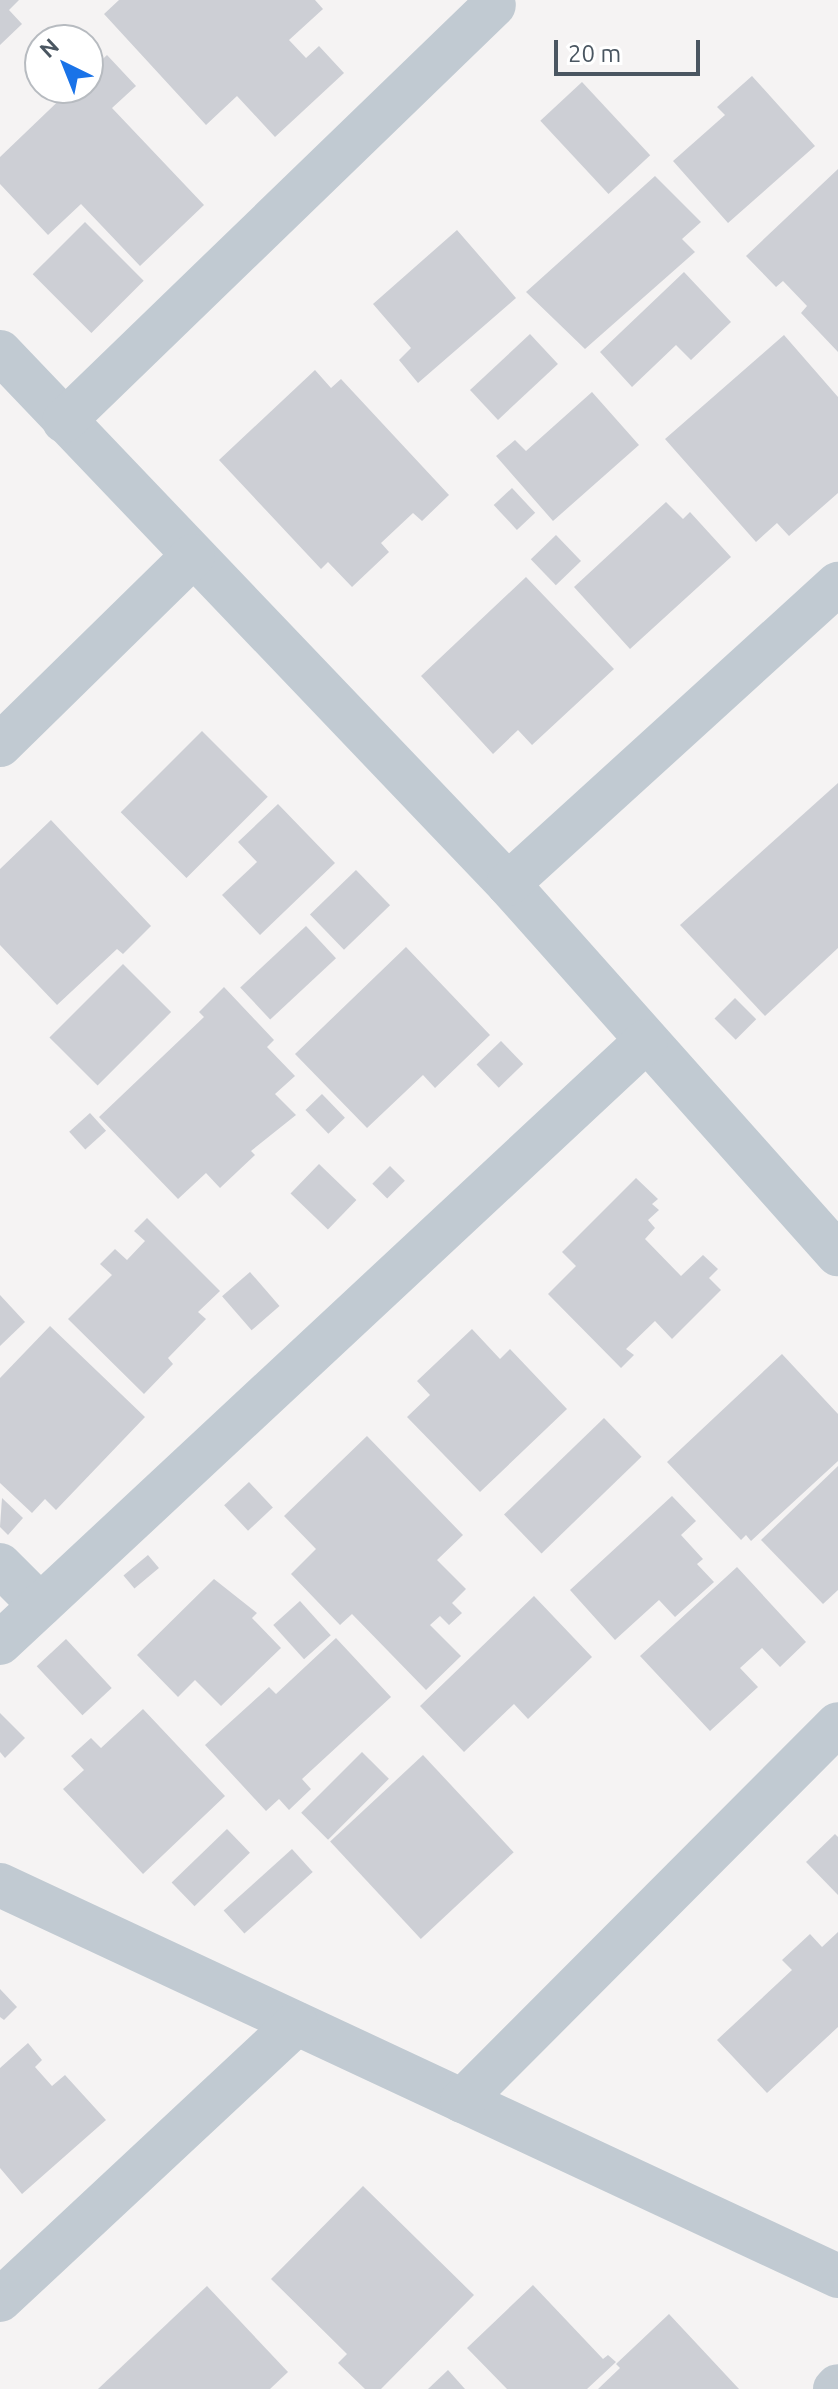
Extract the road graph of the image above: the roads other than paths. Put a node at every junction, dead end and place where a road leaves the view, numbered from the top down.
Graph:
1 (494, 5) dead end
2 (0, 352) edge
3 (64, 421) junction
4 (193, 556) junction
5 (838, 584) edge
6 (0, 745) edge
7 (508, 884) junction
8 (646, 1041) junction
9 (838, 1254) edge
10 (0, 1565) edge
11 (40, 1605) junction
12 (0, 1643) edge
13 (838, 1724) edge
14 (0, 1885) edge
15 (296, 2024) junction
16 (462, 2101) junction
17 (838, 2276) edge
18 (0, 2300) edge

1 - 3 street
2 - 3 street
3 - 4 street
4 - 6 street
4 - 7 street
5 - 7 street
7 - 8 street
8 - 9 street
8 - 11 street
10 - 11 street
11 - 12 street
13 - 16 street
14 - 15 street
15 - 16 street
15 - 18 street
16 - 17 street

